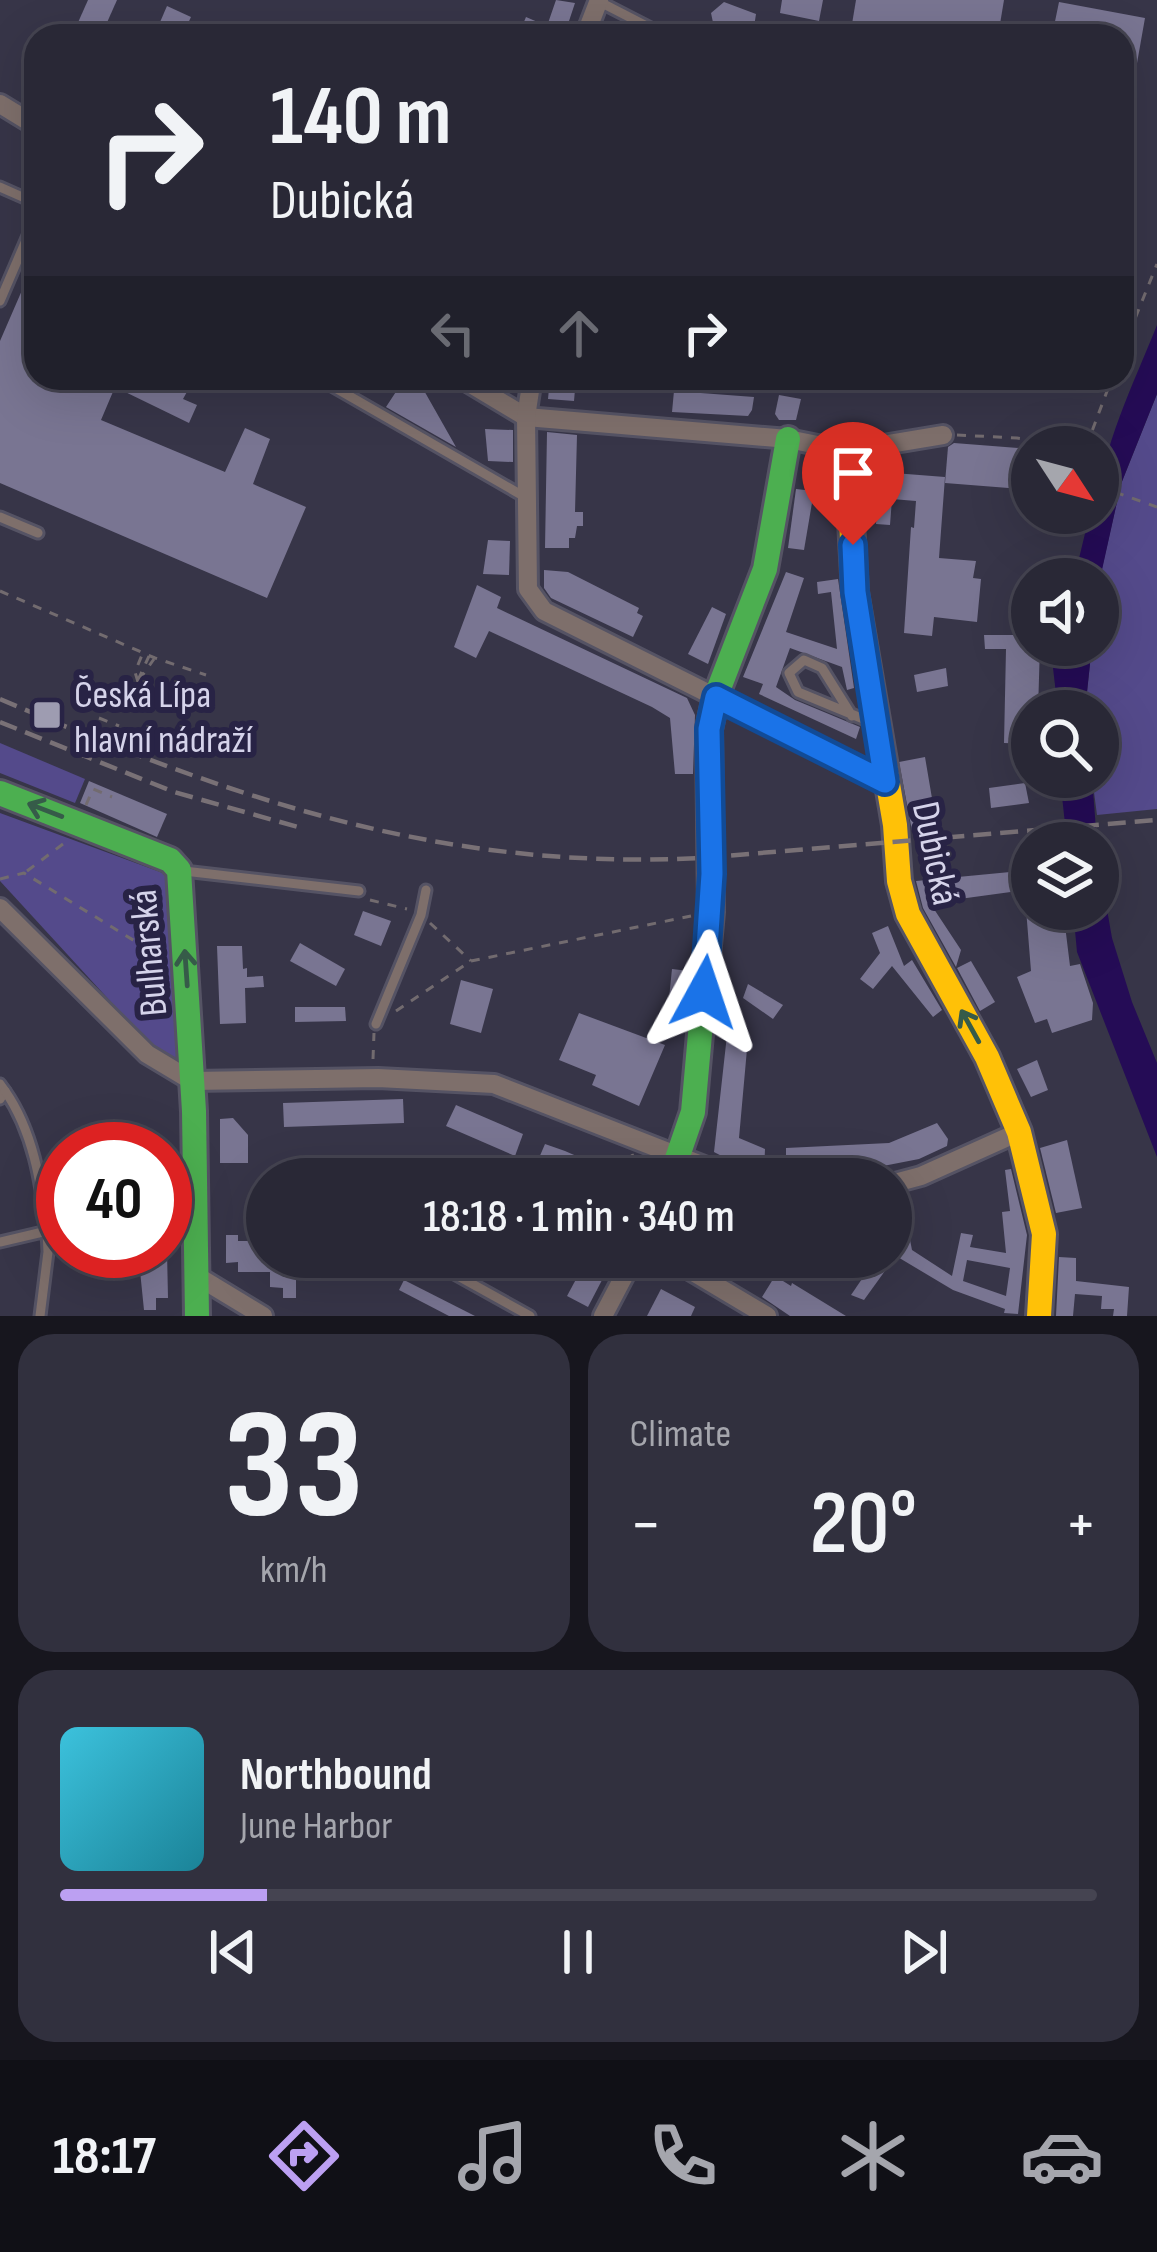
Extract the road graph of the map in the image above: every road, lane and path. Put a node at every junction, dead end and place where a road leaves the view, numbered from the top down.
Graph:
1 (598, 1) edge
2 (643, 24) edge
3 (24, 245) edge
4 (1157, 264) edge
5 (0, 301) edge
6 (1134, 321) edge
7 (337, 390) edge
8 (481, 390) edge
9 (530, 390) edge
10 (1107, 390) edge
11 (526, 417) junction
12 (1094, 426) edge
13 (943, 435) joint
14 (1011, 438) edge
15 (788, 440) junction
16 (847, 451) junction
17 (1119, 494) edge
18 (525, 496) junction
19 (1157, 507) edge
20 (0, 517) edge
21 (38, 533) dead end
22 (0, 591) edge
23 (149, 655) junction
24 (206, 675) dead end
25 (716, 697) junction
26 (852, 716) junction
27 (99, 718) dead end
28 (878, 725) junction
29 (119, 726) dead end
30 (85, 746) dead end
31 (107, 755) dead end
32 (885, 782) junction
33 (0, 793) edge
34 (112, 797) dead end
35 (88, 800) dead end
36 (75, 830) dead end
37 (179, 871) junction
38 (24, 873) junction
39 (0, 879) edge
40 (426, 890) dead end
41 (359, 891) joint
42 (0, 908) edge
43 (711, 912) junction
44 (422, 915) junction
45 (471, 962) junction
46 (188, 1000) junction
47 (376, 1024) junction
48 (378, 1078) junction
49 (192, 1081) junction
50 (2, 1091) edge
51 (1019, 1132) junction
52 (632, 1152) dead end
53 (634, 1158) edge
54 (653, 1158) edge
55 (678, 1158) edge
56 (36, 1171) edge
57 (912, 1178) edge
58 (36, 1234) edge
59 (0, 1242) edge
60 (197, 1276) junction
61 (45, 1278) edge
62 (462, 1278) edge
63 (623, 1278) edge
64 (705, 1278) edge
65 (40, 1316) edge
66 (197, 1316) edge
67 (263, 1316) edge
68 (530, 1316) edge
69 (603, 1316) edge
70 (766, 1316) edge
71 (1040, 1316) edge

1 - 2 lane
3 - 5 lane
4 - 6 path
7 - 18 lane
8 - 11 street
9 - 11 street, Dubická
10 - 12 path
11 - 15 street
11 - 18 street, Dubická
13 - 14 path
13 - 16 street
15 - 16 street
15 - 25 street
16 - 28 street
17 - 19 path
18 - 25 street, Dubická
20 - 21 lane
22 - 23 path
23 - 23 path
23 - 24 path
25 - 32 street, Dubická
25 - 43 street
26 - 26 lane
26 - 28 lane
27 - 29 path
28 - 32 street
30 - 31 path
51 -> 32 street, Dubická
37 -> 33 street, Bulharská
34 - 35 path
36 - 38 path
37 - 41 lane
46 -> 37 street, Bulharská
38 - 39 path
38 - 46 path
40 - 44 lane
41 - 44 path
42 - 49 street, Bulharská
43 - 45 path
43 - 55 street
44 - 45 path
44 - 47 lane
45 - 47 path
46 - 49 street, Bulharská
47 - 48 path
48 - 49 street
48 - 54 street
49 - 60 street, Bulharská
50 - 56 lane
51 - 57 street
51 - 71 street, Dubická
52 - 53 path
58 - 59 lane
60 - 66 street, Bulharská
60 - 67 street
61 - 65 lane
62 - 68 lane
63 - 69 street
64 - 70 street

